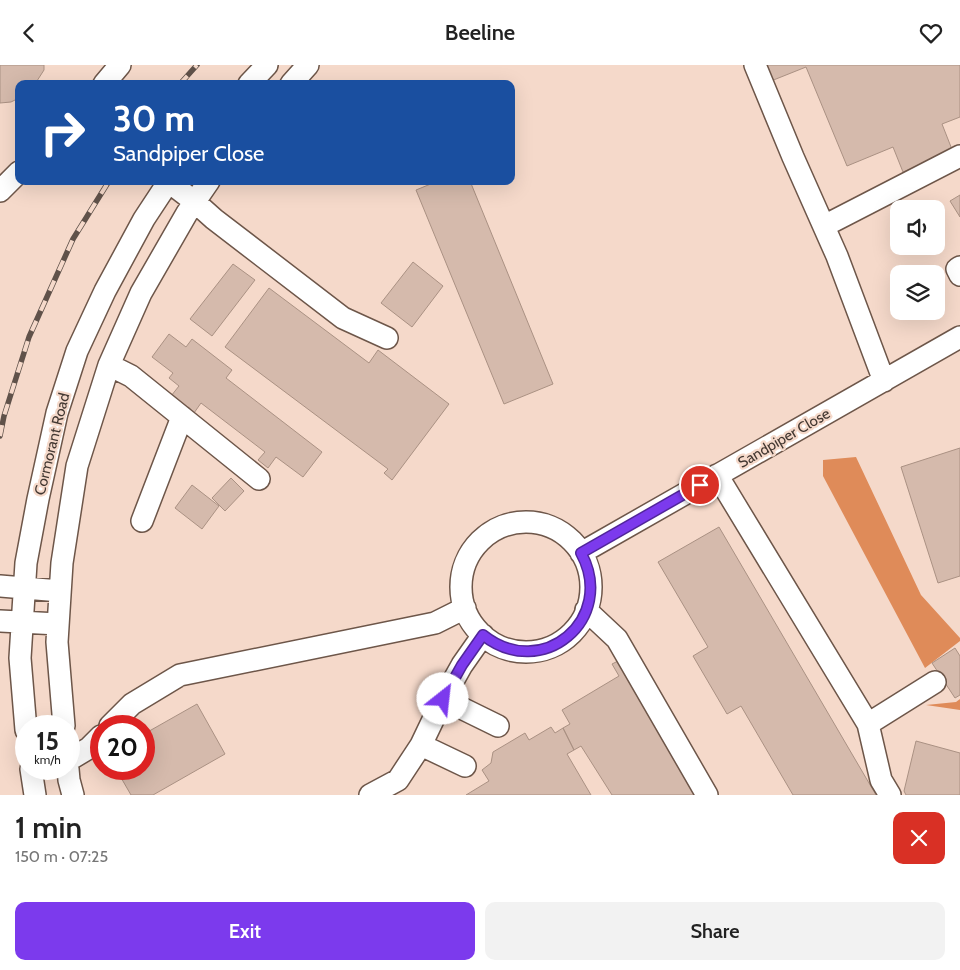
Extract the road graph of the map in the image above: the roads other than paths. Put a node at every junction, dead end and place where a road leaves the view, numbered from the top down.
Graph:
1 (120, 65) edge
2 (267, 65) edge
3 (308, 65) edge
4 (755, 65) edge
5 (107, 80) edge
6 (253, 80) edge
7 (295, 80) edge
8 (960, 157) edge
9 (15, 176) edge
10 (167, 185) edge
11 (173, 185) edge
12 (206, 185) edge
13 (0, 191) edge
14 (195, 202) junction
15 (824, 226) junction
16 (960, 267) edge
17 (960, 275) edge
18 (387, 337) dead end
19 (960, 337) edge
20 (109, 365) junction
21 (884, 381) junction
22 (182, 417) junction
23 (718, 475) junction
24 (259, 479) dead end
25 (142, 521) dead end
26 (581, 553) junction
27 (0, 586) edge
28 (24, 588) junction
29 (60, 591) junction
30 (465, 608) junction
31 (586, 611) junction
32 (0, 621) edge
33 (22, 622) junction
34 (58, 624) junction
35 (483, 635) junction
36 (935, 682) dead end
37 (443, 699) junction
38 (25, 715) edge
39 (63, 715) edge
40 (121, 715) edge
41 (868, 724) junction
42 (498, 725) dead end
43 (421, 745) junction
44 (465, 767) dead end
45 (33, 780) edge
46 (69, 780) edge
47 (35, 795) edge
48 (73, 795) edge
49 (370, 795) edge
50 (706, 795) edge
51 (890, 795) edge

1 - 5 street
2 - 6 street
3 - 7 street
4 - 15 street
8 - 15 street
9 - 13 street
10 - 28 street, Cormorant Road
11 - 14 street
12 - 14 street, Cormorant Road
14 - 18 street
14 - 20 street, Cormorant Road
15 - 21 street
16 - 17 street
19 - 21 street, Sandpiper Close
20 - 22 street
20 - 29 street, Cormorant Road
21 - 23 street, Sandpiper Close
22 - 24 street
22 - 25 street
23 - 26 street, Sandpiper Close
23 - 41 street
26 - 30 street
26 - 31 street
27 - 28 street
28 - 29 street
28 - 33 street, Cormorant Road
29 - 34 street, Cormorant Road
30 - 35 street
30 - 40 street
31 - 35 street
31 - 50 street
32 - 33 street
33 - 34 street
33 - 38 street, Cormorant Road
34 - 39 street, Cormorant Road
35 - 37 street
36 - 41 street
37 - 42 street
37 - 43 street
41 - 51 street
43 - 44 street
43 - 49 street
45 - 47 street
46 - 48 street

